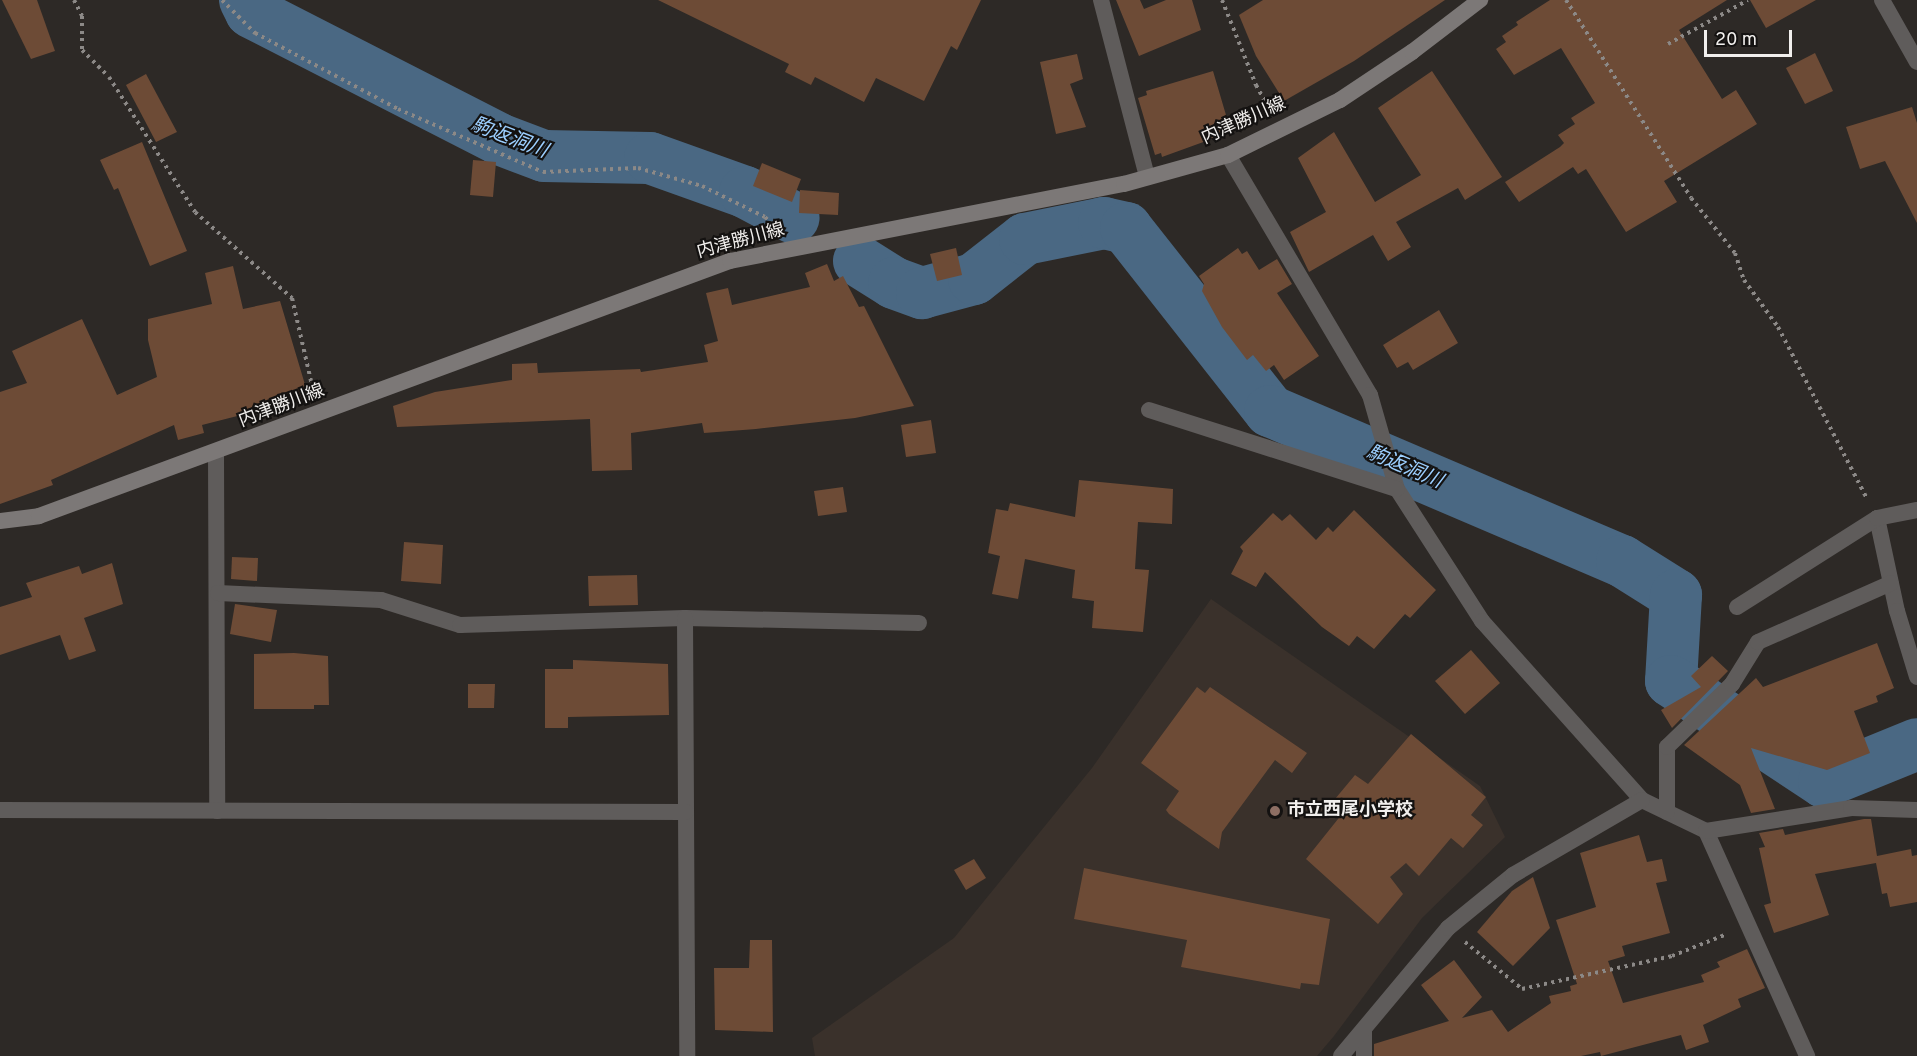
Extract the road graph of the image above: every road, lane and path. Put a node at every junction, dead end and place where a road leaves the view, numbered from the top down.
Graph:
1 (75, 0) edge
2 (222, 0) edge
3 (1101, 0) edge
4 (1222, 0) edge
5 (1480, 0) edge
6 (1566, 0) edge
7 (1748, 0) edge
8 (1882, 0) edge
9 (1668, 44) dead end
10 (1917, 62) edge
11 (1281, 128) junction
12 (1228, 155) junction
13 (1147, 177) junction
14 (792, 248) junction
15 (1149, 410) dead end
16 (319, 414) junction
17 (216, 453) junction
18 (1397, 489) junction
19 (1917, 510) edge
20 (1877, 518) junction
21 (0, 521) edge
22 (1891, 583) junction
23 (218, 593) junction
24 (1737, 607) dead end
25 (685, 618) junction
26 (919, 623) dead end
27 (1917, 677) edge
28 (1641, 800) junction
29 (0, 810) edge
30 (1917, 810) edge
31 (217, 811) junction
32 (686, 812) junction
33 (1667, 812) junction
34 (1706, 831) junction
35 (1749, 926) junction
36 (1448, 928) junction
37 (1364, 1031) junction
38 (687, 1056) edge
39 (1341, 1056) edge
40 (1364, 1056) edge
41 (1807, 1056) edge

1 - 16 path
2 - 14 path
3 - 13 street
4 - 11 path
5 - 11 main road, 内津勝川線
6 - 20 path
7 - 9 path
8 - 10 street
11 - 12 main road, 内津勝川線
12 - 13 main road, 内津勝川線
12 - 18 street
13 - 14 main road, 内津勝川線
14 - 16 main road, 内津勝川線
15 - 18 street
16 - 17 main road, 内津勝川線
17 - 21 main road, 内津勝川線
17 - 23 street
18 - 28 street
19 - 20 street
20 - 22 street
20 - 24 street
22 - 27 street
22 - 33 street
23 - 25 street
23 - 31 street
25 - 26 street
25 - 32 street
28 - 33 street
28 - 36 street
29 - 31 street
30 - 34 street
31 - 32 street
32 - 38 street
33 - 34 street
34 - 35 street
35 - 36 path
35 - 41 street
36 - 37 street
37 - 39 street
37 - 40 street

